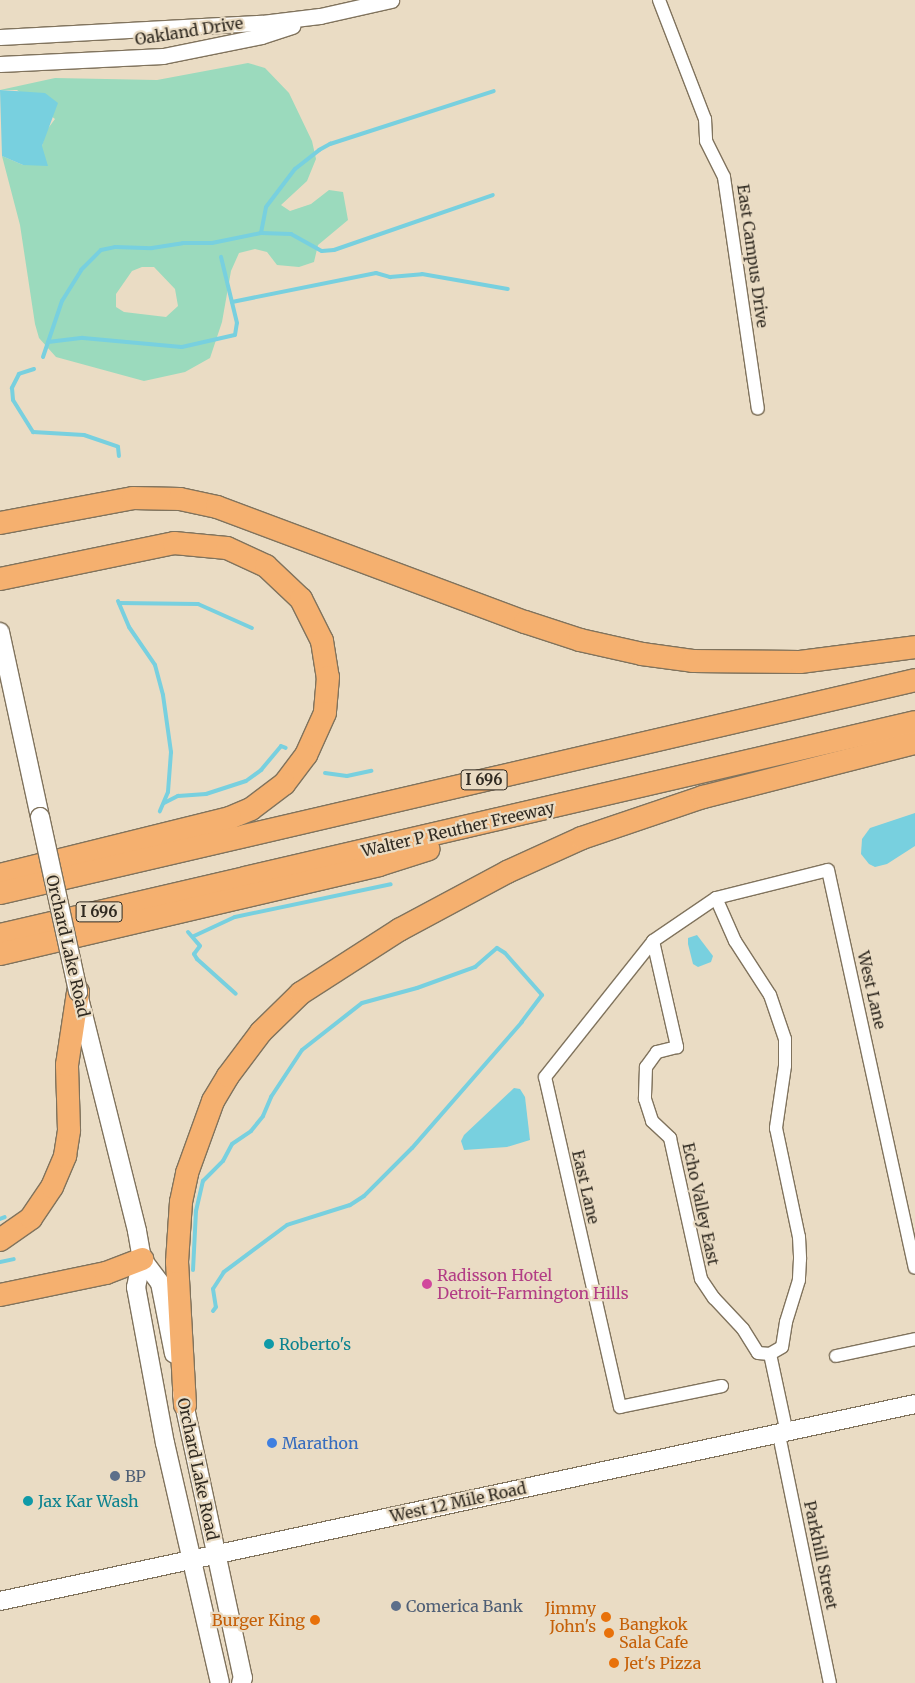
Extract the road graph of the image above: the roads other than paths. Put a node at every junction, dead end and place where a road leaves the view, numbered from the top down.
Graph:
1 (391, 0) edge
2 (659, 0) edge
3 (320, 16) junction
4 (0, 37) edge
5 (0, 64) edge
6 (758, 409) dead end
7 (0, 523) edge
8 (0, 579) edge
9 (0, 632) edge
10 (915, 647) edge
11 (915, 680) edge
12 (915, 722) edge
13 (915, 743) edge
14 (564, 804) junction
15 (0, 875) edge
16 (0, 893) edge
17 (716, 898) junction
18 (683, 920) joint
19 (0, 935) edge
20 (653, 941) junction
21 (0, 954) edge
22 (78, 992) junction
23 (0, 1240) edge
24 (142, 1260) junction
25 (915, 1268) edge
26 (0, 1295) edge
27 (915, 1339) edge
28 (770, 1354) junction
29 (836, 1356) dead end
30 (722, 1386) dead end
31 (915, 1404) edge
32 (185, 1405) junction
33 (783, 1434) junction
34 (216, 1554) junction
35 (190, 1558) junction
36 (0, 1601) edge
37 (220, 1683) edge
38 (241, 1683) edge
39 (830, 1683) edge

1 - 3 street, Oakland Drive
2 - 6 street, East Campus Drive
3 - 4 street, Oakland Drive
3 - 5 street, Oakland Drive
7 - 10 highway
8 - 15 highway
9 - 22 main road, Orchard Lake Road, bridge
11 - 16 highway, I 696
12 - 14 highway, Walter P Reuther Freeway / I 696
13 - 32 highway
14 - 19 highway, Walter P Reuther Freeway / I 696
14 - 21 highway
17 - 18 street, West Lane
17 - 25 street, West Lane
17 - 28 street
18 - 20 street, East Lane
20 - 28 street, Echo Valley East
20 - 30 street, East Lane
22 - 23 highway
22 - 24 main road, Orchard Lake Road
24 - 26 highway
24 - 32 main road, Orchard Lake Road
24 - 35 main road, Orchard Lake Road
27 - 29 street
28 - 33 street, Parkhill Street
31 - 33 main road, West 12 Mile Road
32 - 34 main road, Orchard Lake Road
33 - 34 main road, West 12 Mile Road
33 - 39 street, Parkhill Street
34 - 35 main road, West 12 Mile Road
34 - 38 main road, Orchard Lake Road
35 - 36 main road, West 12 Mile Road
35 - 37 main road, Orchard Lake Road

